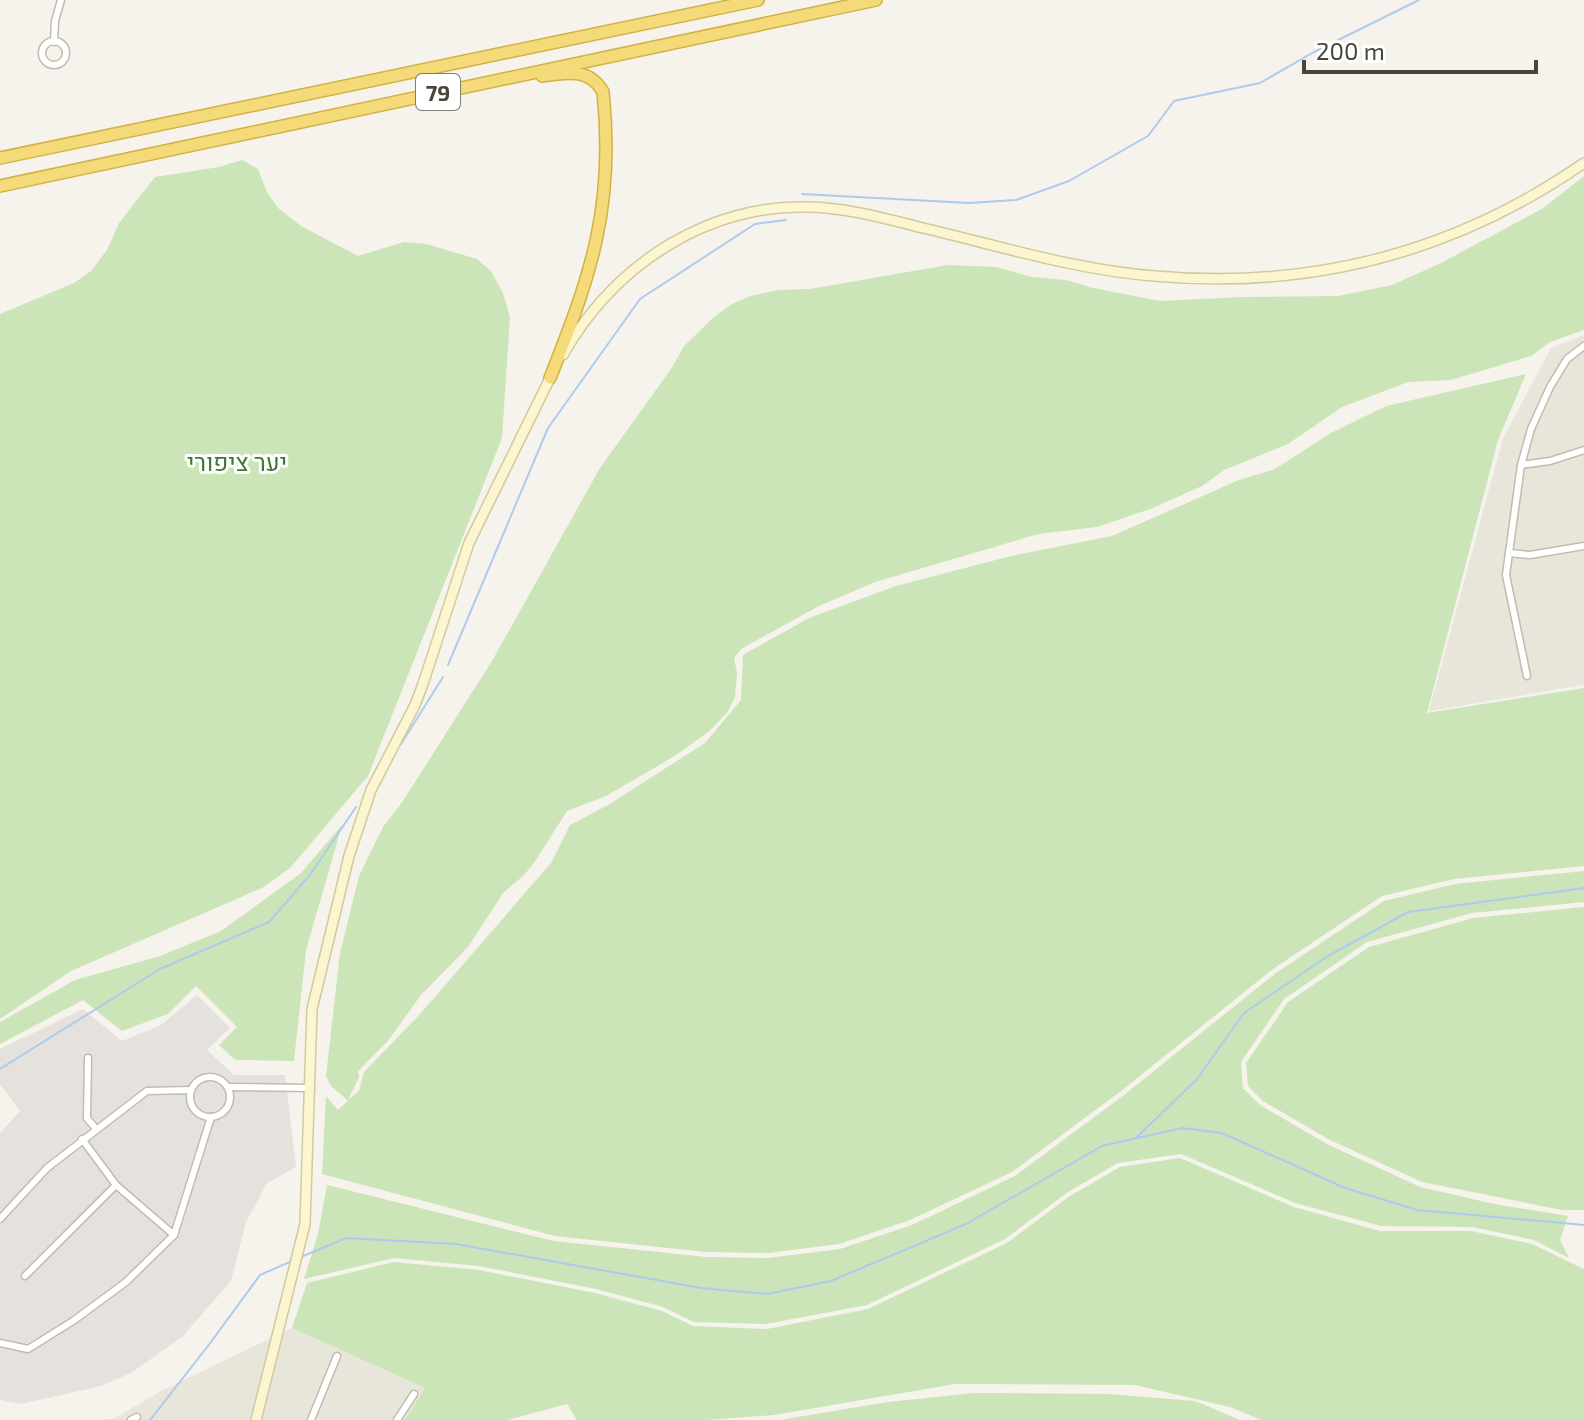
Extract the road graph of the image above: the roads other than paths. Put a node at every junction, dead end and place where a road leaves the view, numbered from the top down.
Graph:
1 (61, 0) edge
2 (758, 0) edge
3 (876, 0) edge
4 (54, 42) dead end
5 (431, 94) junction
6 (0, 158) edge
7 (1584, 163) edge
8 (0, 186) edge
9 (1584, 346) edge
10 (550, 378) junction
11 (1584, 450) edge
12 (1521, 465) junction
13 (1584, 546) edge
14 (1509, 553) junction
15 (1527, 676) dead end
16 (88, 1058) dead end
17 (228, 1087) junction
18 (311, 1088) junction
19 (191, 1090) junction
20 (211, 1117) junction
21 (96, 1129) junction
22 (82, 1139) junction
23 (116, 1185) junction
24 (0, 1219) edge
25 (174, 1235) junction
26 (25, 1276) dead end
27 (0, 1343) edge
28 (337, 1356) dead end
29 (414, 1394) dead end
30 (256, 1418) edge
31 (311, 1420) edge
32 (397, 1420) edge

1 - 4 street
2 - 6 highway, 79
3 - 5 highway, 79
5 - 8 highway, 79
5 - 10 highway
7 - 10 main road
9 - 12 street
10 - 18 main road
11 - 12 street
12 - 14 street
13 - 14 street
14 - 15 street
16 - 21 street
17 - 18 street
17 - 19 street
17 - 20 street
18 - 30 main road
19 - 20 street
19 - 21 street
20 - 25 street
21 - 22 street
22 - 23 street
22 - 24 street
23 - 25 street
23 - 26 street
25 - 27 street
28 - 31 street
29 - 32 street

